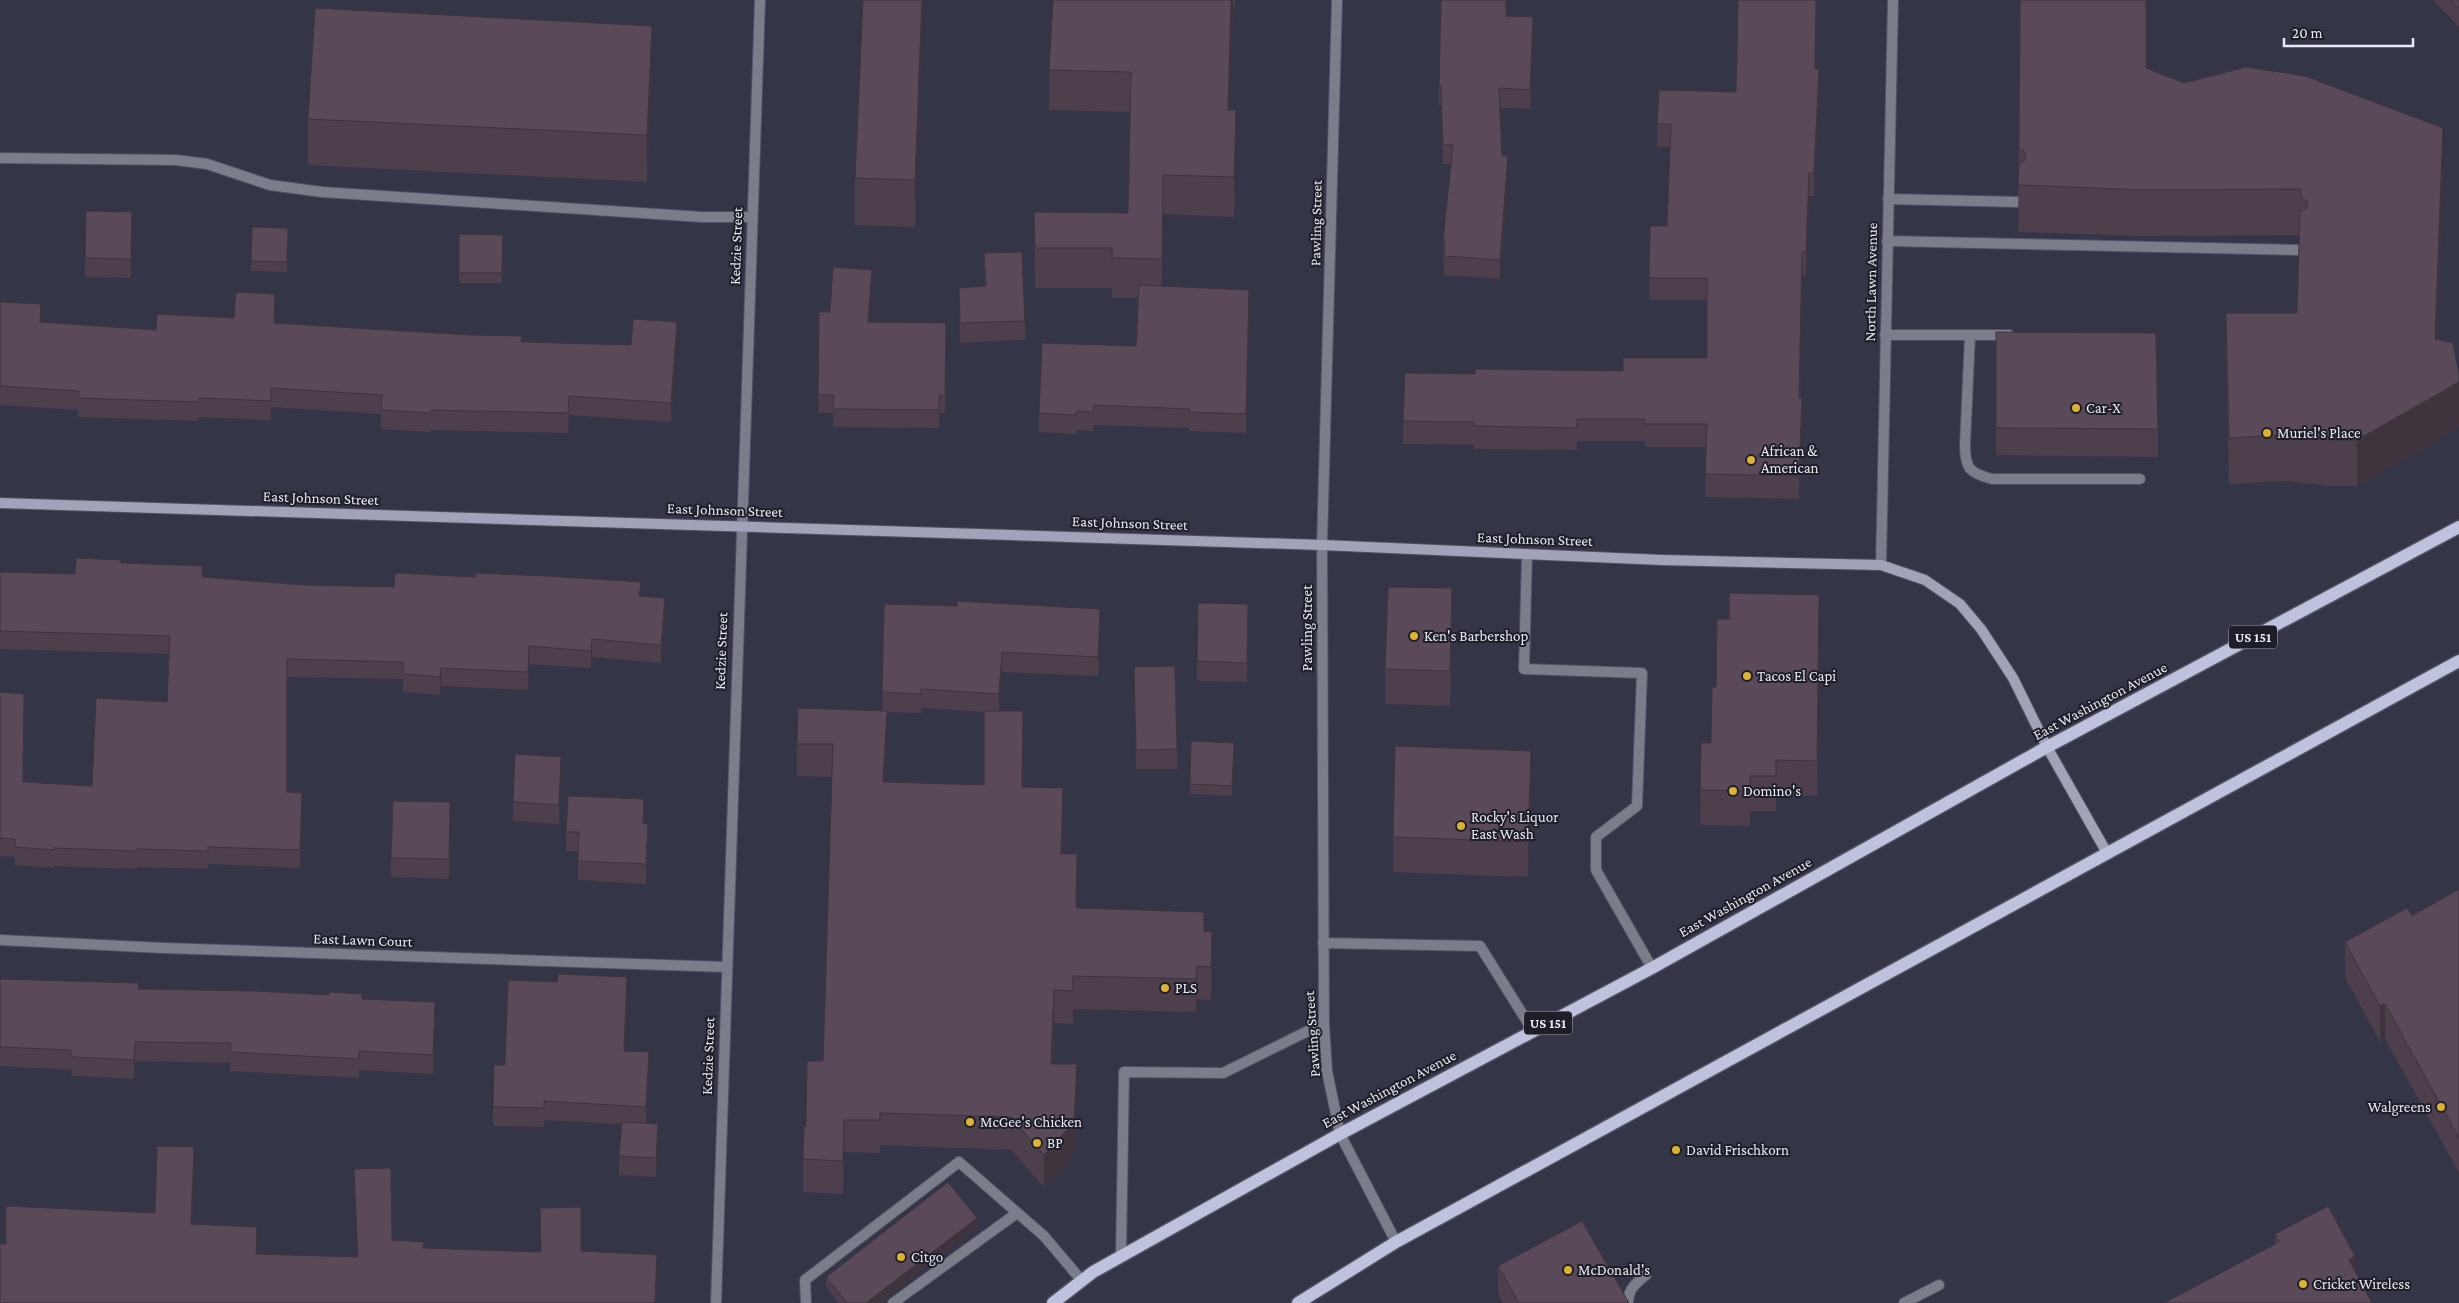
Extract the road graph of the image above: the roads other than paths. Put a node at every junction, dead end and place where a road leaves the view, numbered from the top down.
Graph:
1 (760, 0) edge
2 (1337, 0) edge
3 (1893, 0) edge
4 (0, 158) edge
5 (1888, 199) junction
6 (2019, 202) edge
7 (752, 218) junction
8 (1887, 241) junction
9 (2301, 250) edge
10 (1885, 335) junction
11 (1970, 335) junction
12 (2016, 335) edge
13 (2140, 479) dead end
14 (0, 503) edge
15 (741, 526) junction
16 (2459, 527) edge
17 (1322, 545) junction
18 (1527, 554) junction
19 (1881, 565) junction
20 (2459, 662) edge
21 (2047, 747) junction
22 (2107, 853) junction
23 (0, 940) edge
24 (1323, 943) junction
25 (726, 966) junction
26 (1652, 968) junction
27 (1324, 1023) junction
28 (1533, 1031) junction
29 (1340, 1134) junction
30 (1018, 1213) junction
31 (1396, 1242) junction
32 (1121, 1257) junction
33 (1646, 1275) dead end
34 (1082, 1281) junction
35 (1939, 1285) dead end
36 (716, 1303) edge
37 (806, 1303) edge
38 (892, 1303) edge
39 (1053, 1303) edge
40 (1298, 1303) edge
41 (1628, 1303) edge
42 (1904, 1303) edge

1 - 7 street, Kedzie Street
2 - 17 street, Pawling Street
3 - 5 street, North Lawn Avenue
4 - 7 street
5 - 6 street
5 - 8 street, North Lawn Avenue
7 - 15 street, Kedzie Street
8 - 9 street
8 - 10 street, North Lawn Avenue
10 - 11 street
10 - 19 street, North Lawn Avenue
11 - 12 street
11 - 13 street
14 - 15 street, East Johnson Street
15 - 17 street, East Johnson Street
15 - 25 street, Kedzie Street
16 - 21 main road, East Washington Avenue / US 151
17 - 18 street, East Johnson Street
17 - 24 street, Pawling Street
18 - 19 street, East Johnson Street
18 - 26 street
19 - 21 street, East Johnson Street
20 - 22 main road
21 - 22 street, East Johnson Street
21 - 26 main road, East Washington Avenue / US 151
22 - 31 main road
23 - 25 street, East Lawn Court
24 - 27 street, Pawling Street
24 - 28 street
25 - 36 street, Kedzie Street
26 - 28 main road, East Washington Avenue / US 151
27 - 29 street, Pawling Street
27 - 32 street
28 - 29 main road, East Washington Avenue / US 151
29 - 31 street, Pawling Street
29 - 32 main road, East Washington Avenue / US 151
30 - 34 street
30 - 37 street
30 - 38 street
31 - 40 main road
32 - 34 main road, East Washington Avenue / US 151
33 - 41 street
34 - 39 main road, East Washington Avenue / US 151
35 - 42 street

